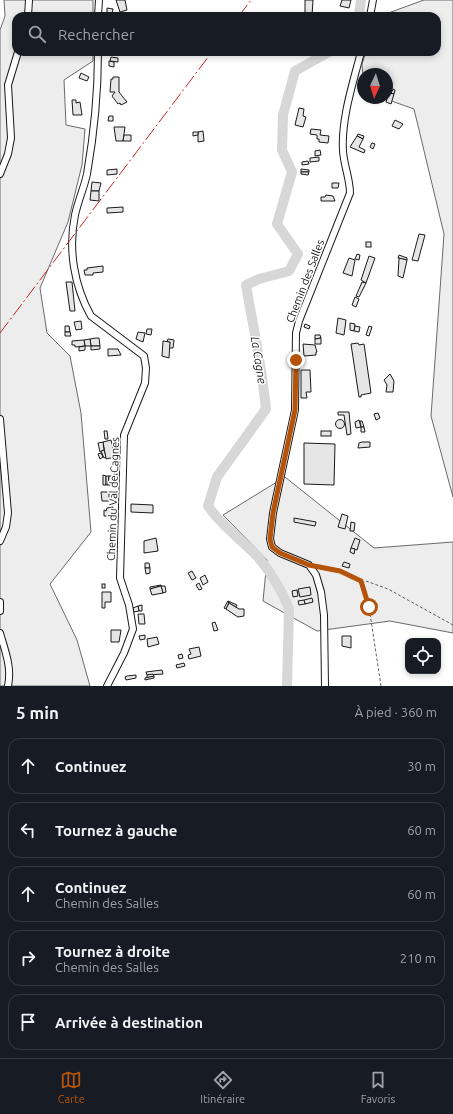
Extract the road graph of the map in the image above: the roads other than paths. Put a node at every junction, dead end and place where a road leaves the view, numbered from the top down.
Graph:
1 (29, 0) edge
2 (99, 0) edge
3 (373, 0) edge
4 (28, 12) edge
5 (98, 12) edge
6 (371, 12) edge
7 (17, 56) edge
8 (98, 56) edge
9 (360, 56) edge
10 (0, 174) edge
11 (0, 419) edge
12 (0, 541) edge
13 (0, 602) edge
14 (0, 611) edge
15 (0, 633) edge
16 (8, 686) edge
17 (107, 686) edge
18 (325, 686) edge

1 - 4 street
2 - 5 street
3 - 6 street
7 - 10 street
8 - 17 street, Chemin du Val de Cagnes
9 - 18 street, Chemin des Salles
11 - 12 street
13 - 14 street
15 - 16 street

